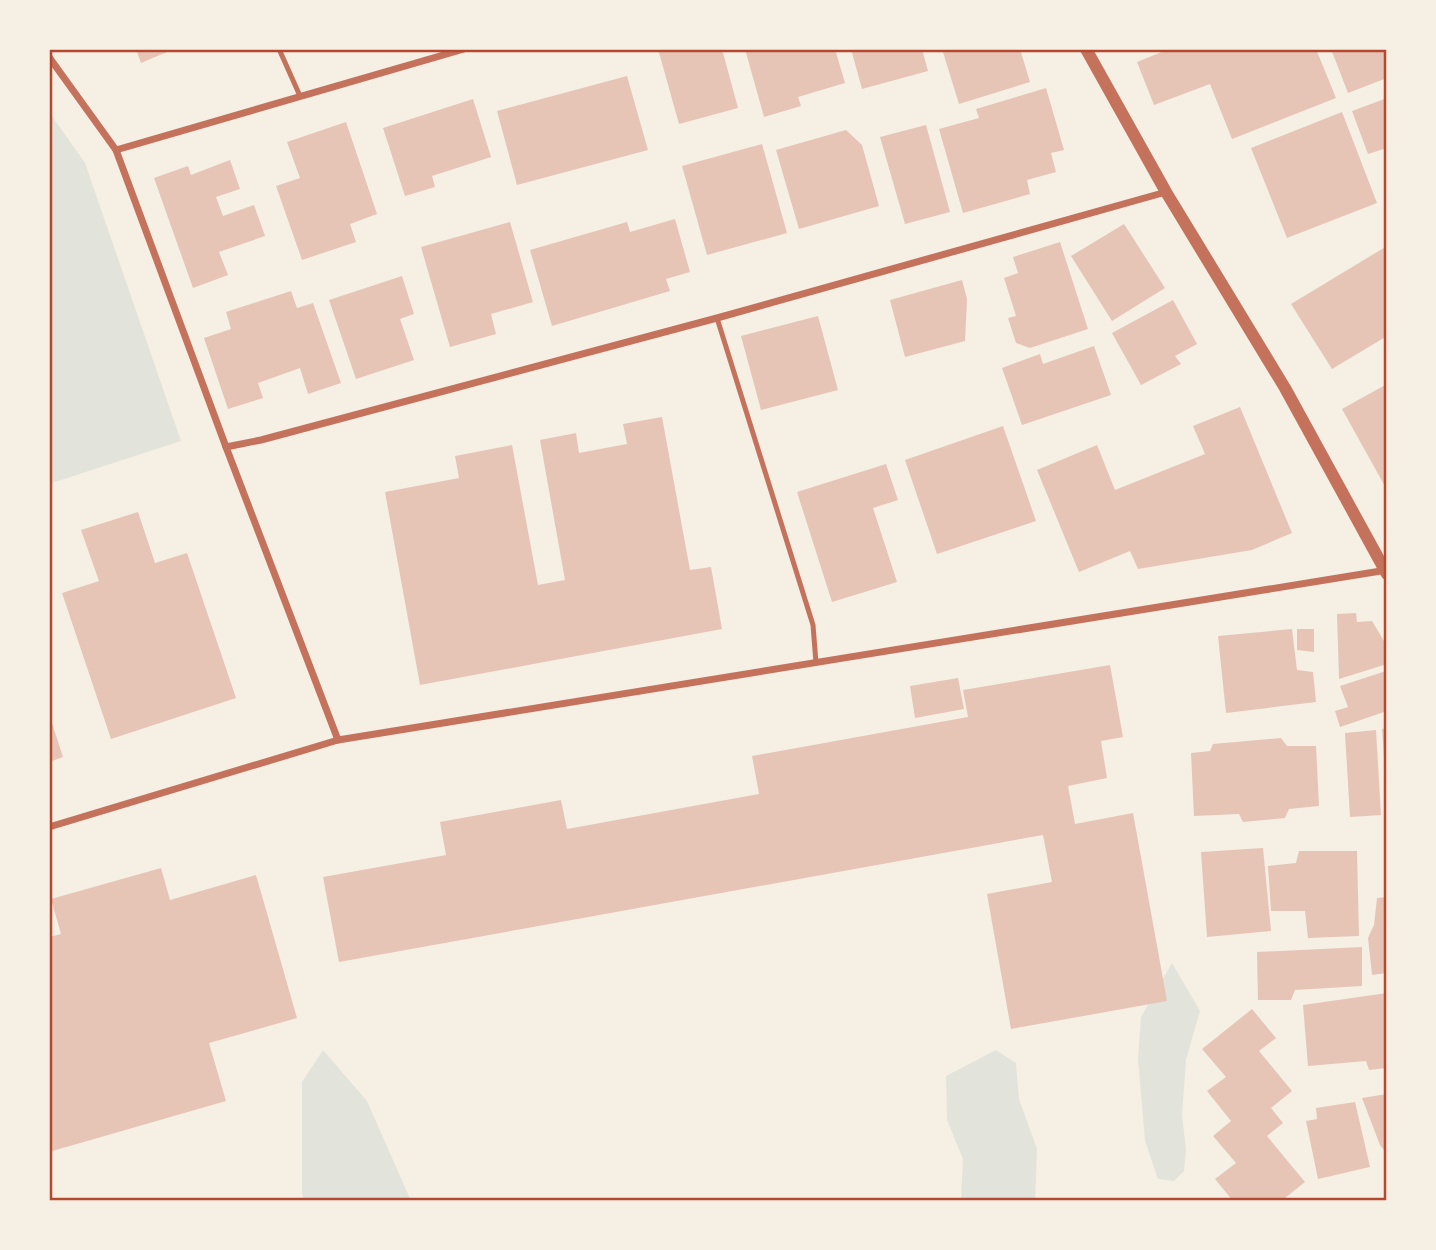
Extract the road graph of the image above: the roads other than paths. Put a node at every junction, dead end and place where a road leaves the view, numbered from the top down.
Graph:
1 (279, 49) edge
2 (464, 49) edge
3 (1086, 49) edge
4 (49, 57) edge
5 (300, 96) junction
6 (116, 150) junction
7 (1166, 192) junction
8 (717, 318) junction
9 (226, 447) junction
10 (1386, 572) edge
11 (816, 663) junction
12 (338, 740) junction
13 (49, 827) edge

1 - 5 lane
2 - 5 street
3 - 7 street
4 - 6 street
5 - 6 street
6 - 9 street
7 - 8 street
7 - 10 street
8 - 9 street
8 - 11 lane
9 - 12 street
10 - 11 street
11 - 12 street
12 - 13 street

